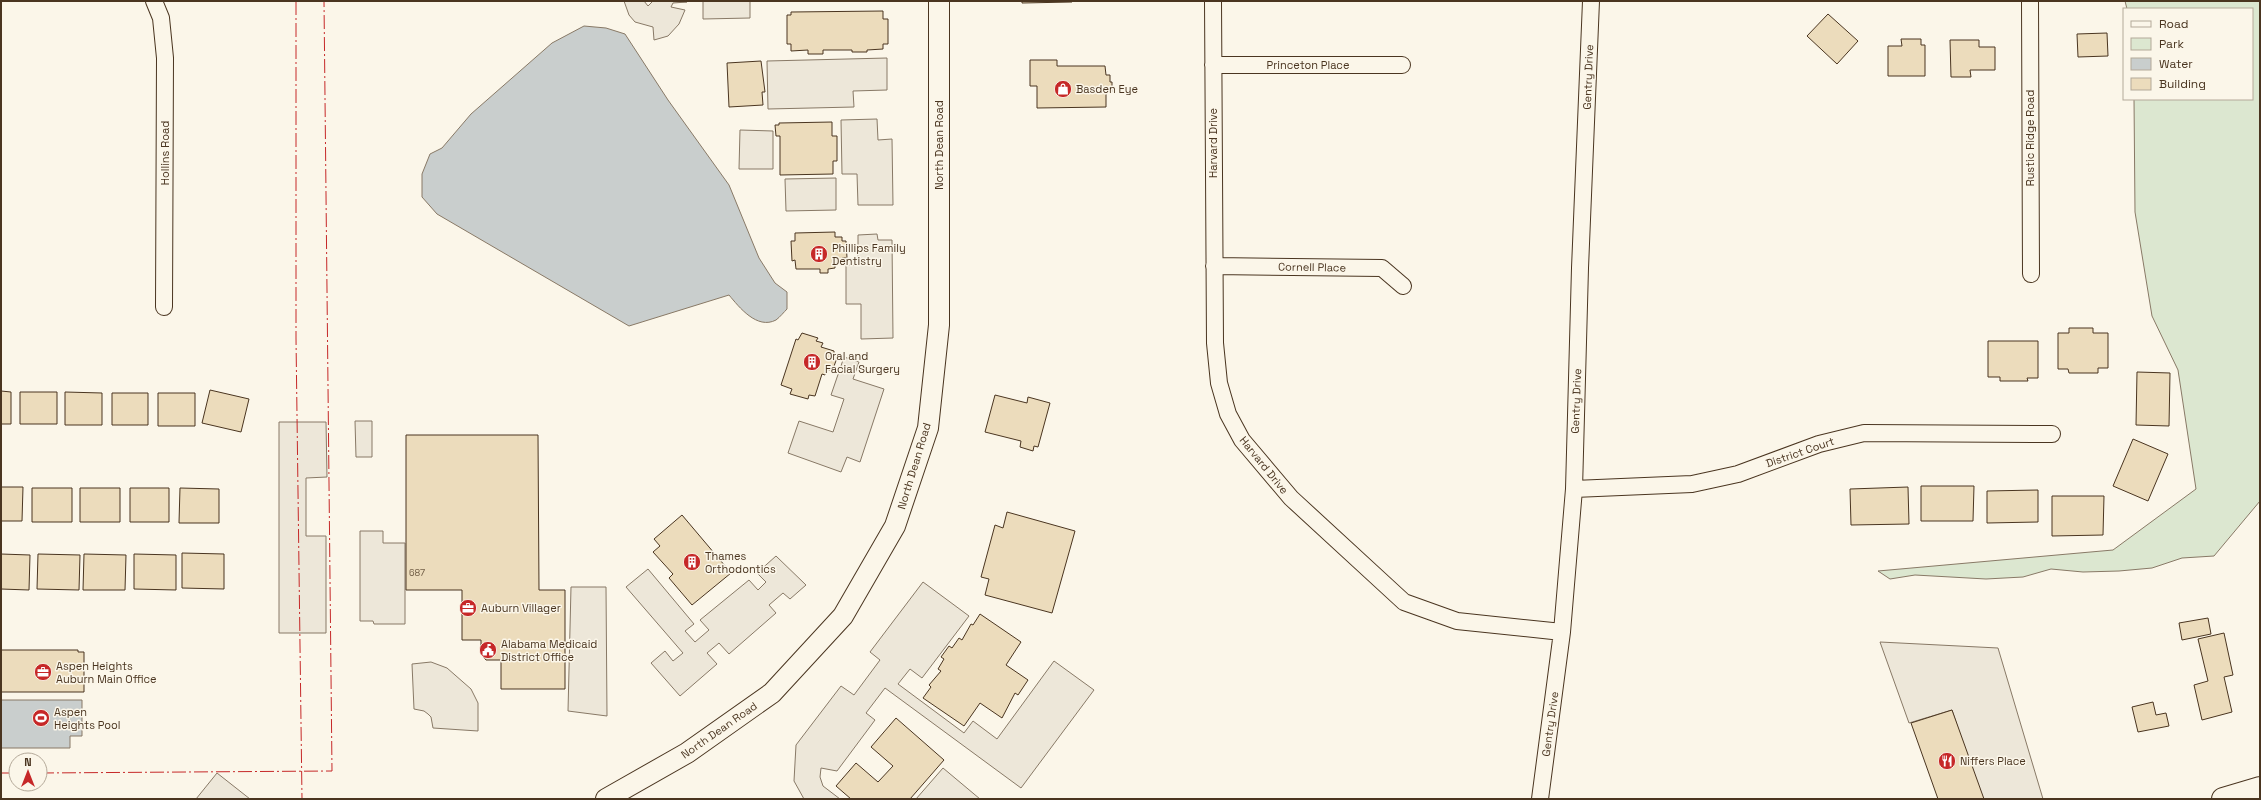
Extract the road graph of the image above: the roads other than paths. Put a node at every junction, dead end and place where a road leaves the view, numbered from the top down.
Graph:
1 (154, 1) edge
2 (939, 1) edge
3 (1213, 1) edge
4 (1592, 1) edge
5 (2030, 1) edge
6 (1213, 65) junction
7 (1402, 65) dead end
8 (1214, 266) junction
9 (2032, 274) dead end
10 (1403, 286) dead end
11 (164, 307) dead end
12 (2052, 434) dead end
13 (1574, 489) junction
14 (1562, 632) junction
15 (2260, 788) edge
16 (606, 799) edge
17 (1540, 799) edge
18 (2222, 799) edge

1 - 11 street, Hollins Road
2 - 16 street, North Dean Road
3 - 6 street, Harvard Drive
4 - 13 street, Gentry Drive
5 - 9 street, Rustic Ridge Road
6 - 7 street, Princeton Place
6 - 8 street, Harvard Drive
8 - 10 street, Cornell Place
8 - 14 street, Harvard Drive
12 - 13 street, District Court
13 - 14 street, Gentry Drive
14 - 17 street, Gentry Drive
15 - 18 main road

